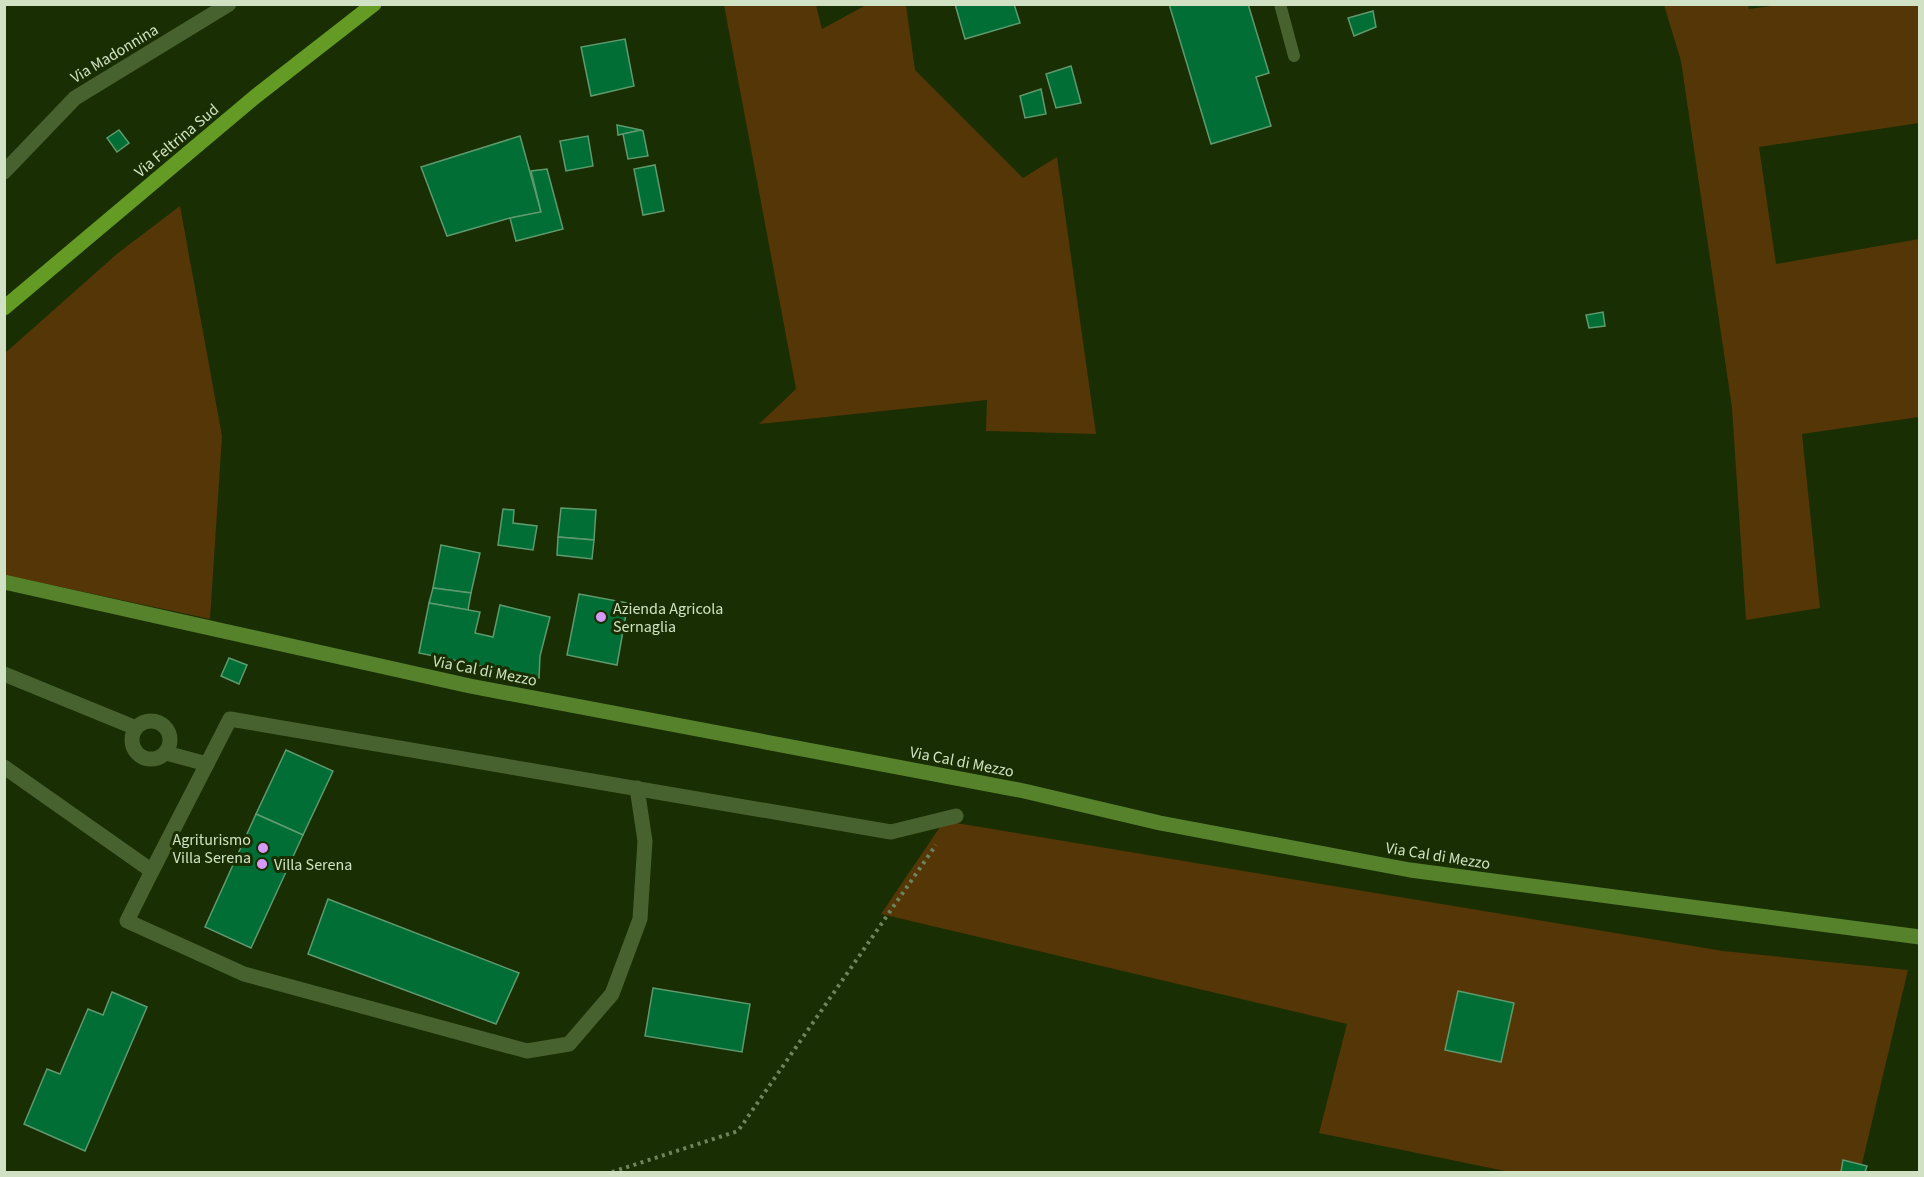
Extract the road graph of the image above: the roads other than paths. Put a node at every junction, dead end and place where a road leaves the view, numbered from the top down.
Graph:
1 (229, 4) edge
2 (374, 4) edge
3 (1280, 4) edge
4 (1294, 57) dead end
5 (4, 172) edge
6 (4, 308) edge
7 (4, 582) edge
8 (4, 674) edge
9 (136, 728) junction
10 (166, 753) junction
11 (207, 764) junction
12 (4, 767) edge
13 (637, 788) junction
14 (956, 816) road end
15 (152, 871) junction
16 (1920, 937) edge

1 - 5 street, Via Madonnina
2 - 6 main road, Via Feltrina Sud
3 - 4 lane
7 - 16 street, Via Cal di Mezzo
8 - 9 street
9 - 10 street
9 - 10 street
10 - 11 street
11 - 13 street
11 - 15 street
12 - 15 street
13 - 14 street
13 - 15 street

